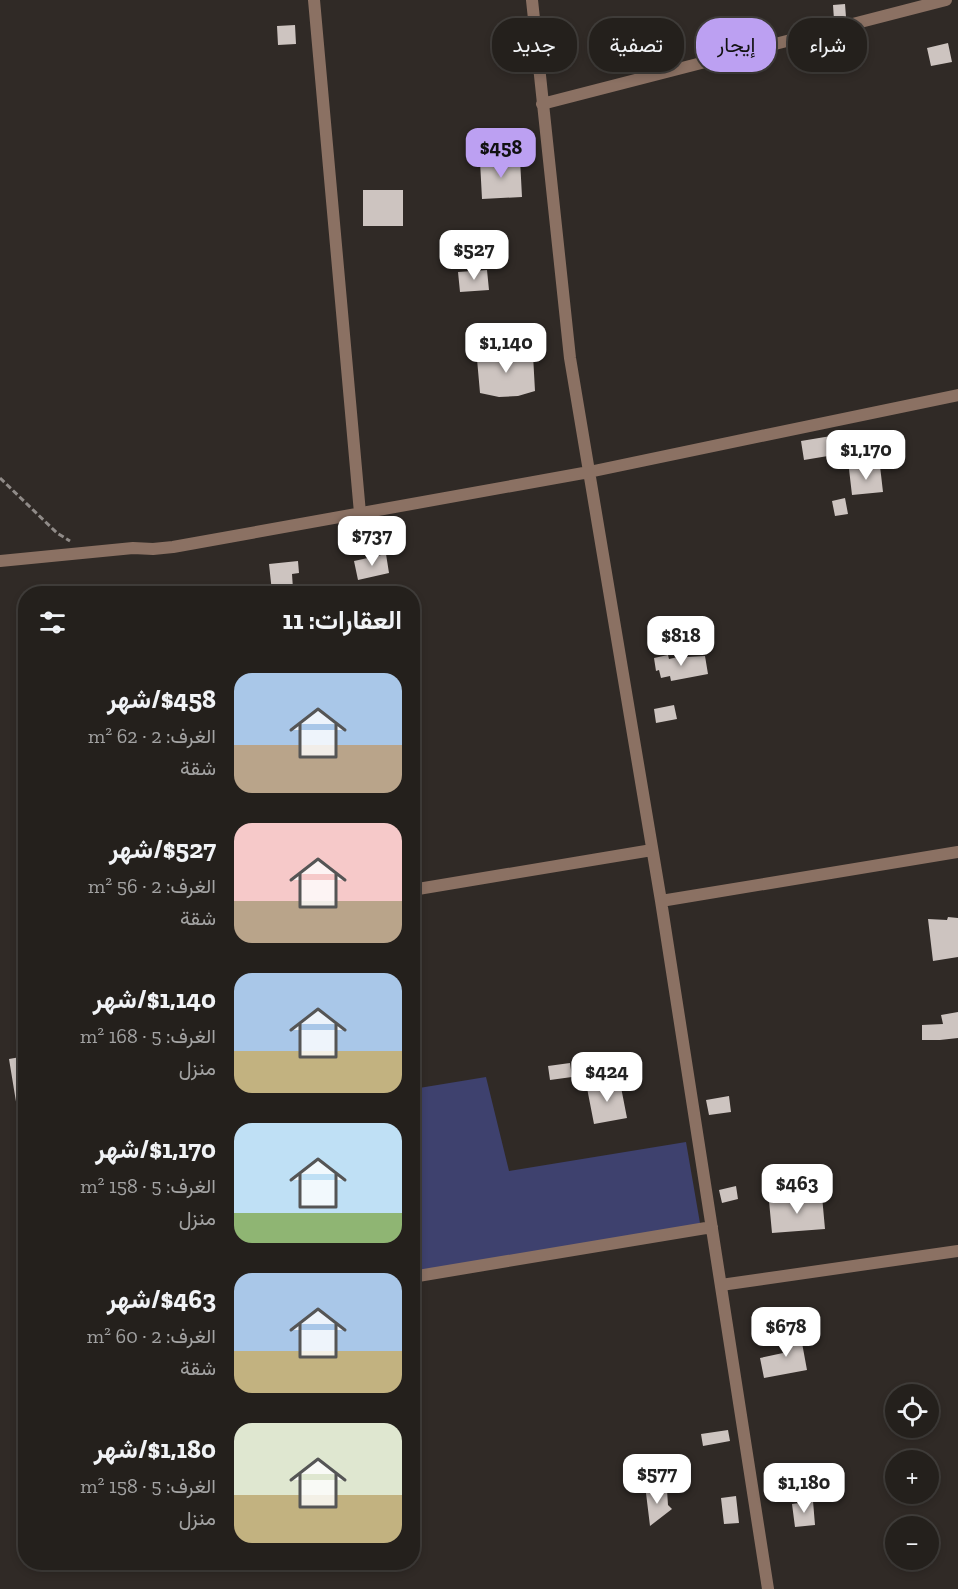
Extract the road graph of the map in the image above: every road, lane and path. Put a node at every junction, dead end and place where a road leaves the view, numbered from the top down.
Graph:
1 (314, 0) edge
2 (532, 0) edge
3 (946, 0) edge
4 (542, 104) junction
5 (958, 395) edge
6 (589, 472) junction
7 (0, 478) edge
8 (360, 513) junction
9 (90, 552) junction
10 (0, 561) edge
11 (652, 850) junction
12 (958, 852) edge
13 (420, 889) edge
14 (661, 901) junction
15 (712, 1227) junction
16 (958, 1251) edge
17 (420, 1276) edge
18 (721, 1285) junction
19 (768, 1589) edge

1 - 8 street
2 - 4 street
3 - 4 street
4 - 6 street
5 - 6 street
6 - 8 street
6 - 11 street
7 - 9 path
8 - 9 street
9 - 10 street
11 - 13 street
11 - 14 street
12 - 14 street
14 - 15 street
15 - 17 street
15 - 18 street
16 - 18 street
18 - 19 street

